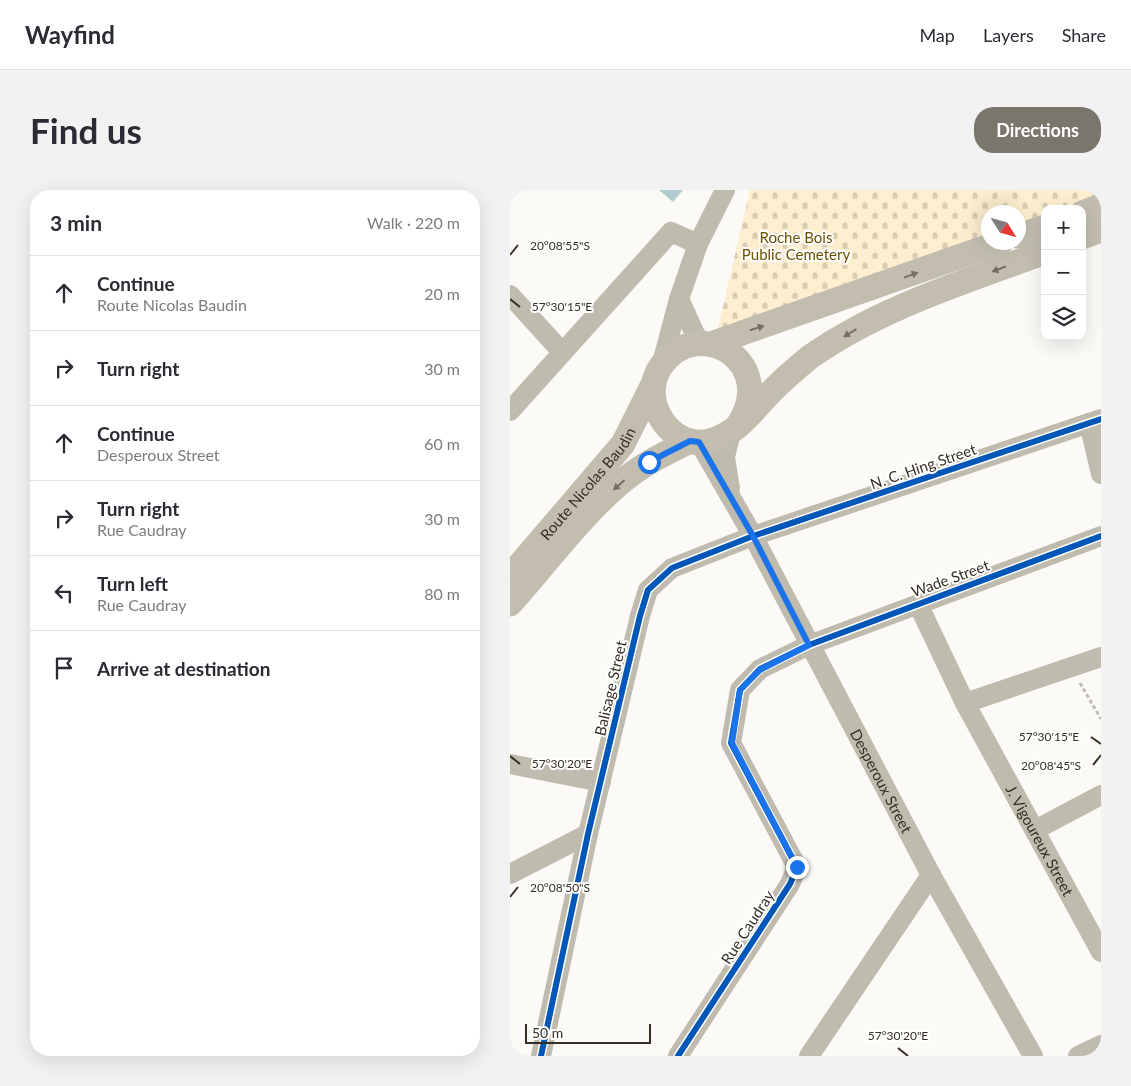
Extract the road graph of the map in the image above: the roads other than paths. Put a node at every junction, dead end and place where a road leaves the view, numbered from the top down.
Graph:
1 (725, 190) edge
2 (1101, 206) edge
3 (1086, 212) edge
4 (1041, 228) edge
5 (1101, 230) edge
6 (1026, 233) edge
7 (1086, 236) edge
8 (698, 244) junction
9 (981, 249) edge
10 (1041, 253) edge
11 (510, 295) edge
12 (679, 299) junction
13 (707, 344) junction
14 (562, 352) junction
15 (657, 374) junction
16 (510, 411) edge
17 (1095, 421) edge
18 (734, 429) junction
19 (694, 442) junction
20 (1101, 474) edge
21 (734, 505) junction
22 (753, 536) junction
23 (1101, 536) edge
24 (510, 576) edge
25 (510, 604) edge
26 (918, 604) junction
27 (809, 645) junction
28 (1101, 657) edge
29 (965, 703) junction
30 (510, 764) edge
31 (601, 782) junction
32 (1101, 795) edge
33 (1035, 830) junction
34 (588, 834) junction
35 (510, 874) edge
36 (931, 875) junction
37 (1096, 931) edge
38 (1101, 952) edge
39 (1101, 1045) edge
40 (541, 1056) edge
41 (678, 1056) edge
42 (809, 1056) edge
43 (1033, 1056) edge
44 (1078, 1056) edge

1 - 8 street
2 - 3 main road
4 - 6 main road
5 - 7 main road
8 - 12 street
8 - 14 street
13 -> 9 main road
10 -> 18 main road
11 - 14 street
12 - 13 street
12 - 15 street
13 - 15 main road
13 - 18 main road
14 - 16 street
15 - 19 main road
15 - 24 main road, Route Nicolas Baudin
17 - 20 street
17 - 22 street, N. C. Hing Street
18 - 19 main road
18 - 21 street
19 - 21 street, Desperoux Street
19 -> 25 main road, Route Nicolas Baudin
21 - 22 street, Desperoux Street
22 - 27 street, Desperoux Street
22 - 31 street, Balisage Street
23 - 26 street, Wade Street
26 - 27 street, Wade Street
26 - 29 street, J. Vigoureux Street
27 - 36 street, Desperoux Street
27 - 41 street, Rue Caudray
28 - 29 street
29 - 33 street, J. Vigoureux Street
30 - 31 street
31 - 34 street, Balisage Street
32 - 33 street
33 - 37 street, J. Vigoureux Street
34 - 35 street
34 - 40 street, Balisage Street
36 - 42 street
36 - 43 street, Desperoux Street
37 - 38 street, J. Vigoureux Street
39 - 44 street

